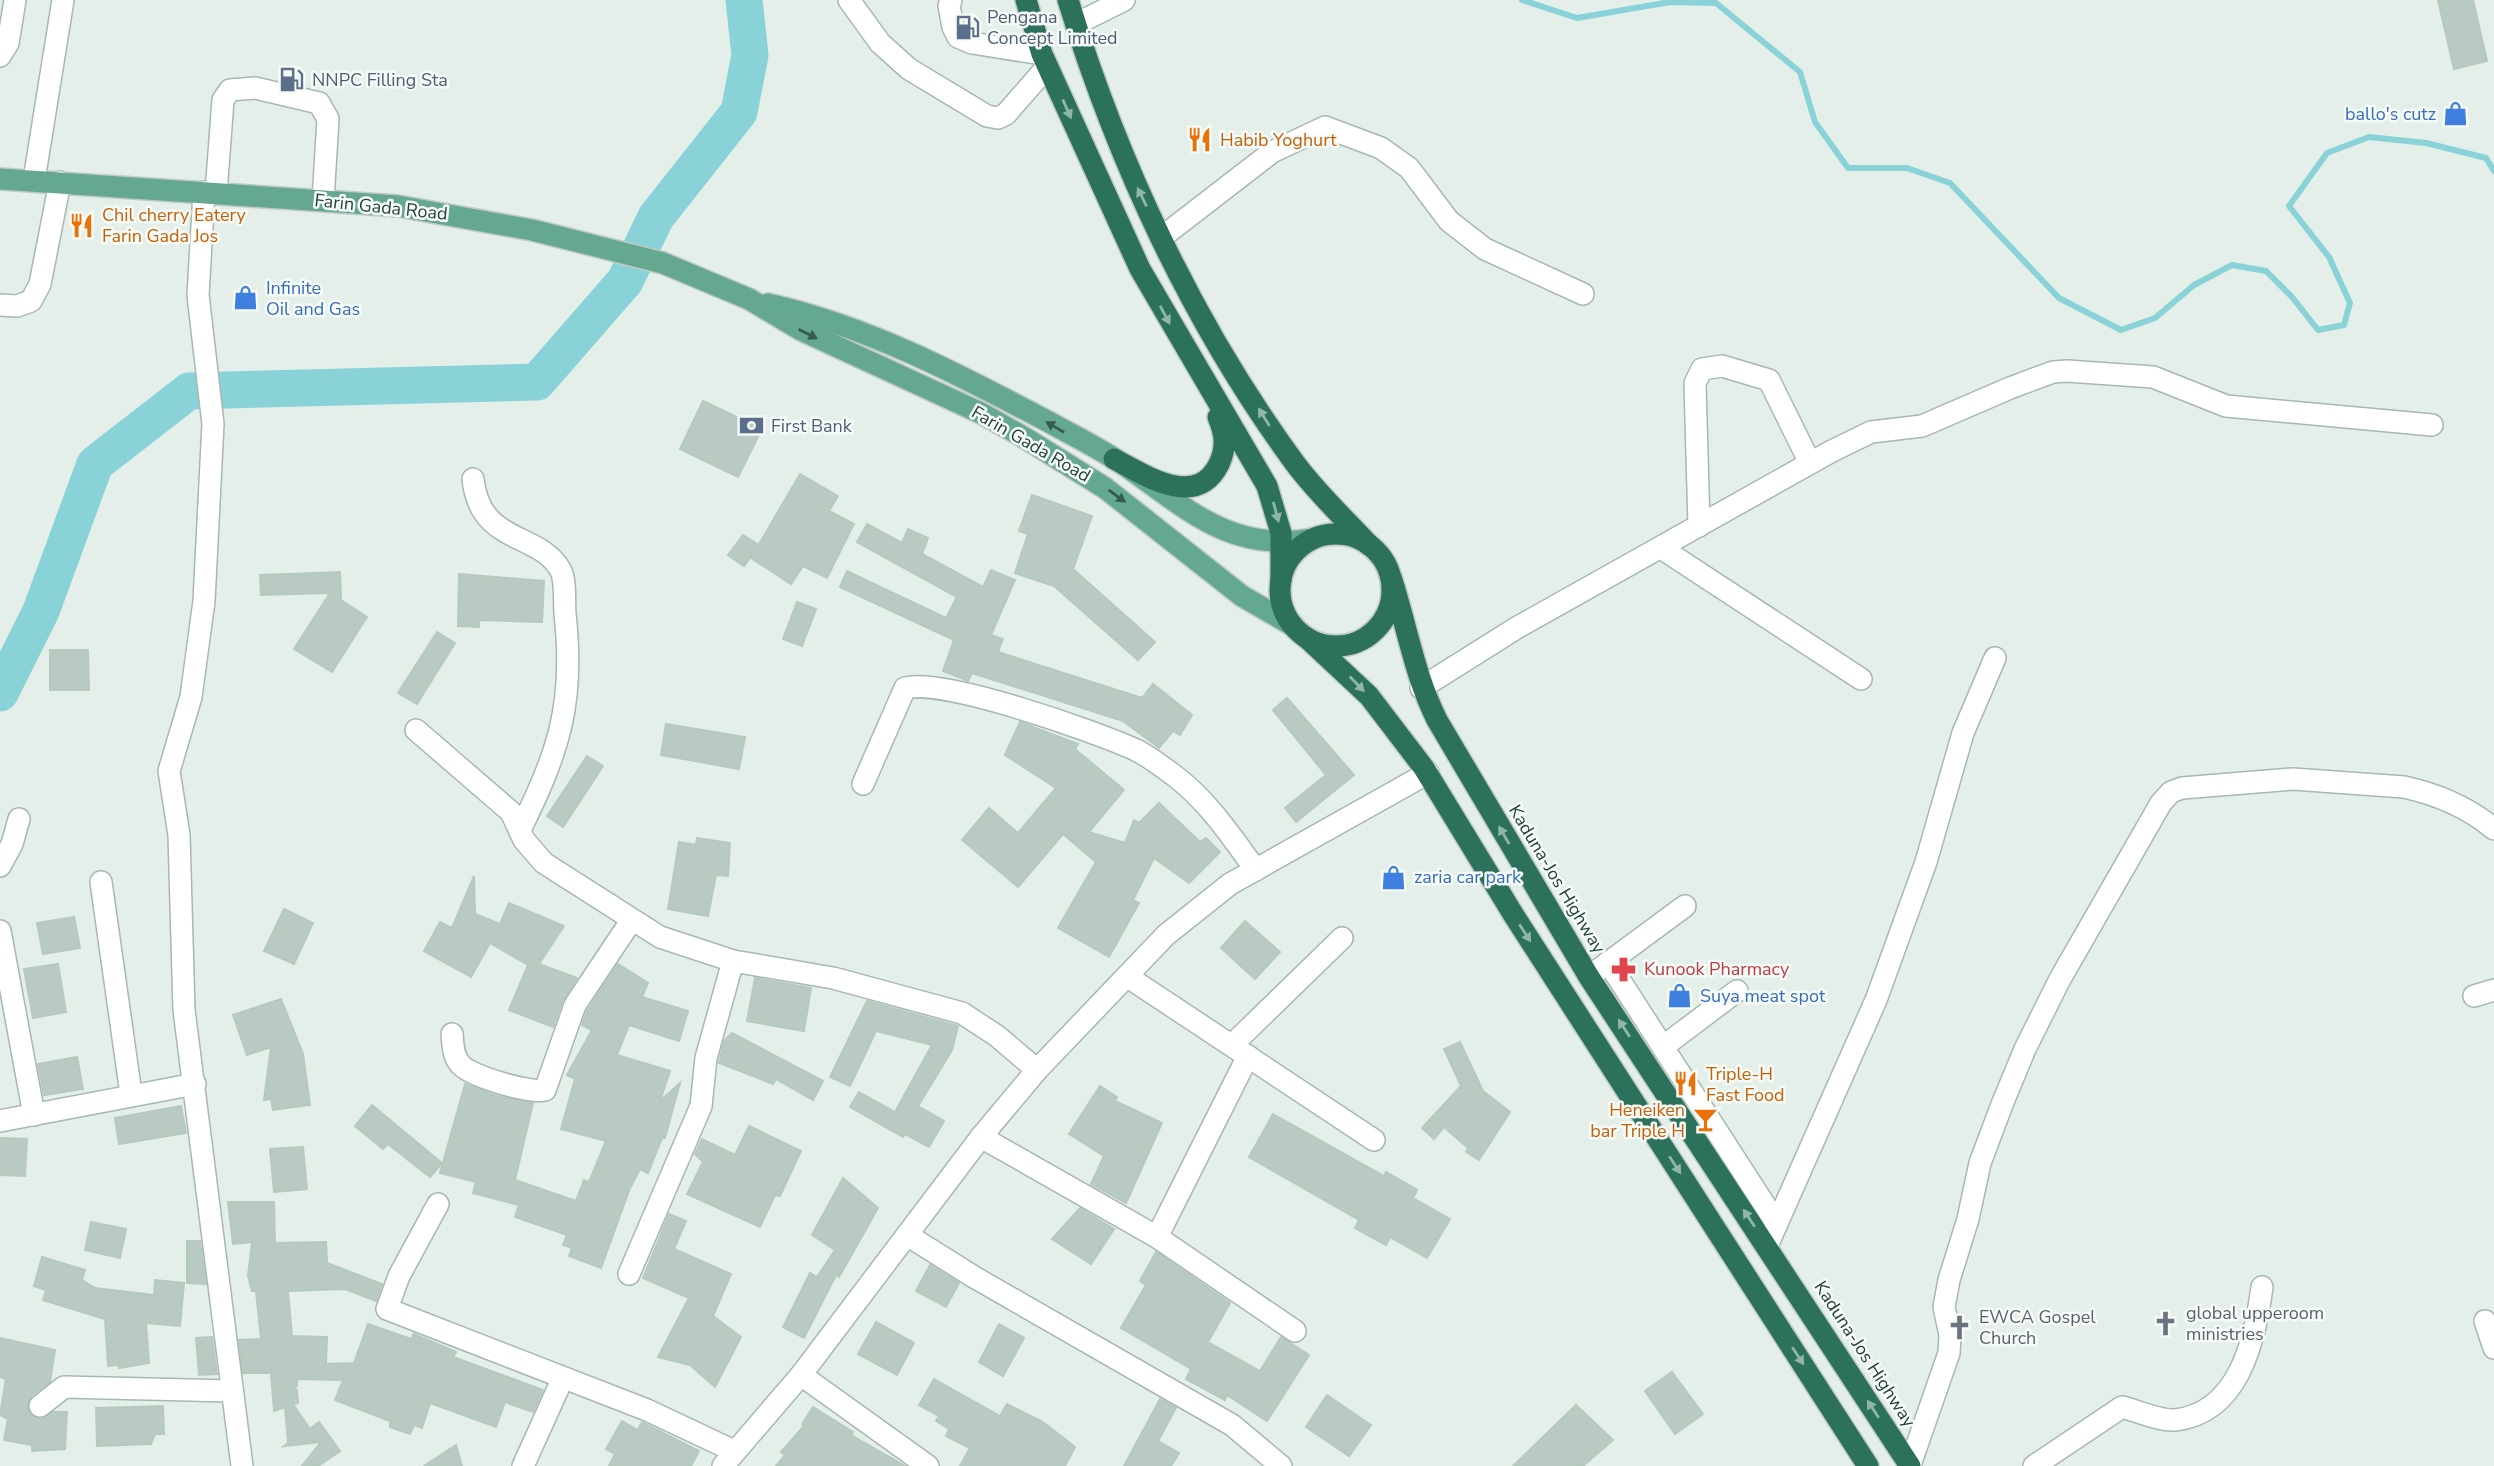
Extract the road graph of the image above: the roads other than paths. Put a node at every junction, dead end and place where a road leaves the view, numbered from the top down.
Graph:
1 (15, 0) edge
2 (63, 0) edge
3 (849, 0) edge
4 (951, 0) edge
5 (1026, 0) edge
6 (1068, 0) edge
7 (1124, 0) edge
8 (1076, 24) junction
9 (0, 56) edge
10 (1044, 61) junction
11 (0, 178) edge
12 (34, 180) junction
13 (60, 182) junction
14 (210, 192) junction
15 (323, 200) junction
16 (1162, 237) junction
17 (1583, 293) dead end
18 (749, 299) junction
19 (0, 305) edge
20 (1208, 389) junction
21 (2432, 425) dead end
22 (1114, 459) junction
23 (1810, 463) junction
24 (473, 479) dead end
25 (1699, 526) junction
26 (1312, 539) junction
27 (1282, 542) junction
28 (1370, 545) junction
29 (1661, 548) junction
30 (1391, 577) junction
31 (1281, 581) junction
32 (1299, 631) junction
33 (1995, 658) dead end
34 (1861, 679) dead end
35 (1421, 688) junction
36 (416, 730) dead end
37 (1428, 773) junction
38 (863, 784) dead end
39 (19, 820) dead end
40 (2492, 822) edge
41 (520, 830) junction
42 (0, 866) edge
43 (1256, 870) junction
44 (101, 882) dead end
45 (1685, 906) dead end
46 (631, 921) junction
47 (0, 930) edge
48 (1342, 938) dead end
49 (733, 961) junction
50 (1608, 962) junction
51 (1128, 977) junction
52 (1590, 977) junction
53 (1737, 990) dead end
54 (452, 1034) dead end
55 (1664, 1046) junction
56 (1240, 1051) junction
57 (1037, 1070) junction
58 (195, 1084) junction
59 (131, 1094) junction
60 (34, 1115) junction
61 (0, 1121) edge
62 (981, 1137) junction
63 (1374, 1140) dead end
64 (438, 1204) dead end
65 (1777, 1224) junction
66 (907, 1235) junction
67 (1157, 1237) junction
68 (1767, 1246) junction
69 (629, 1274) dead end
70 (2262, 1287) dead end
71 (2485, 1321) dead end
72 (1294, 1331) dead end
73 (2494, 1348) edge
74 (801, 1375) junction
75 (562, 1380) junction
76 (231, 1391) junction
77 (40, 1406) dead end
78 (729, 1459) edge
79 (1910, 1465) edge
80 (242, 1466) edge
81 (523, 1466) edge
82 (928, 1466) edge
83 (1281, 1466) edge
84 (1868, 1466) edge
85 (2034, 1466) edge

1 - 9 street
2 - 12 street
3 - 10 street
4 - 10 street
5 - 10 highway
6 - 8 highway
7 - 8 street
16 -> 8 highway
10 -> 20 highway
11 - 12 main road, Farin Gada Road
12 - 13 main road, Farin Gada Road
13 - 14 main road, Farin Gada Road
13 - 19 street
14 - 15 main road, Farin Gada Road
14 - 15 street
14 - 58 street
15 - 18 main road, Farin Gada Road
16 - 17 street
28 -> 16 highway
22 -> 18 main road, Farin Gada Road
18 -> 32 main road, Farin Gada Road
20 - 22 highway
20 -> 27 highway
21 - 23 street
22 - 27 main road, Farin Gada Road
23 - 25 street
23 - 25 street
24 - 41 street
25 - 29 street
26 - 27 main road, Farin Gada Road
26 - 28 highway
26 - 31 highway
27 - 31 highway
28 - 30 highway
29 - 34 street
29 - 35 street
30 - 32 highway
30 - 35 highway, Kaduna-Jos Highway
31 - 32 highway
32 -> 37 highway
33 - 65 street
52 -> 35 highway, Kaduna-Jos Highway
36 - 41 street
37 - 43 street
37 -> 84 highway
38 - 43 street
39 - 42 street
40 - 79 street
41 - 46 street
43 - 51 street
44 - 59 street
45 - 50 street
46 - 49 street
46 - 54 street
47 - 60 street
48 - 56 street
49 - 57 street
49 - 69 street
50 - 52 street
50 - 55 street
51 - 56 street
51 - 57 street
68 -> 52 highway, Kaduna-Jos Highway
53 - 55 street
55 - 65 street
56 - 63 street
56 - 67 street
57 - 62 street
58 - 59 street
58 - 76 street
59 - 60 street
60 - 61 street
62 - 66 street
62 - 67 street
64 - 75 street
65 - 68 street
66 - 74 street
66 - 83 street
67 - 72 street
79 -> 68 highway, Kaduna-Jos Highway
70 - 85 street
71 - 73 street
74 - 78 street
74 - 82 street
75 - 78 street
75 - 81 street
76 - 77 street
76 - 80 street

